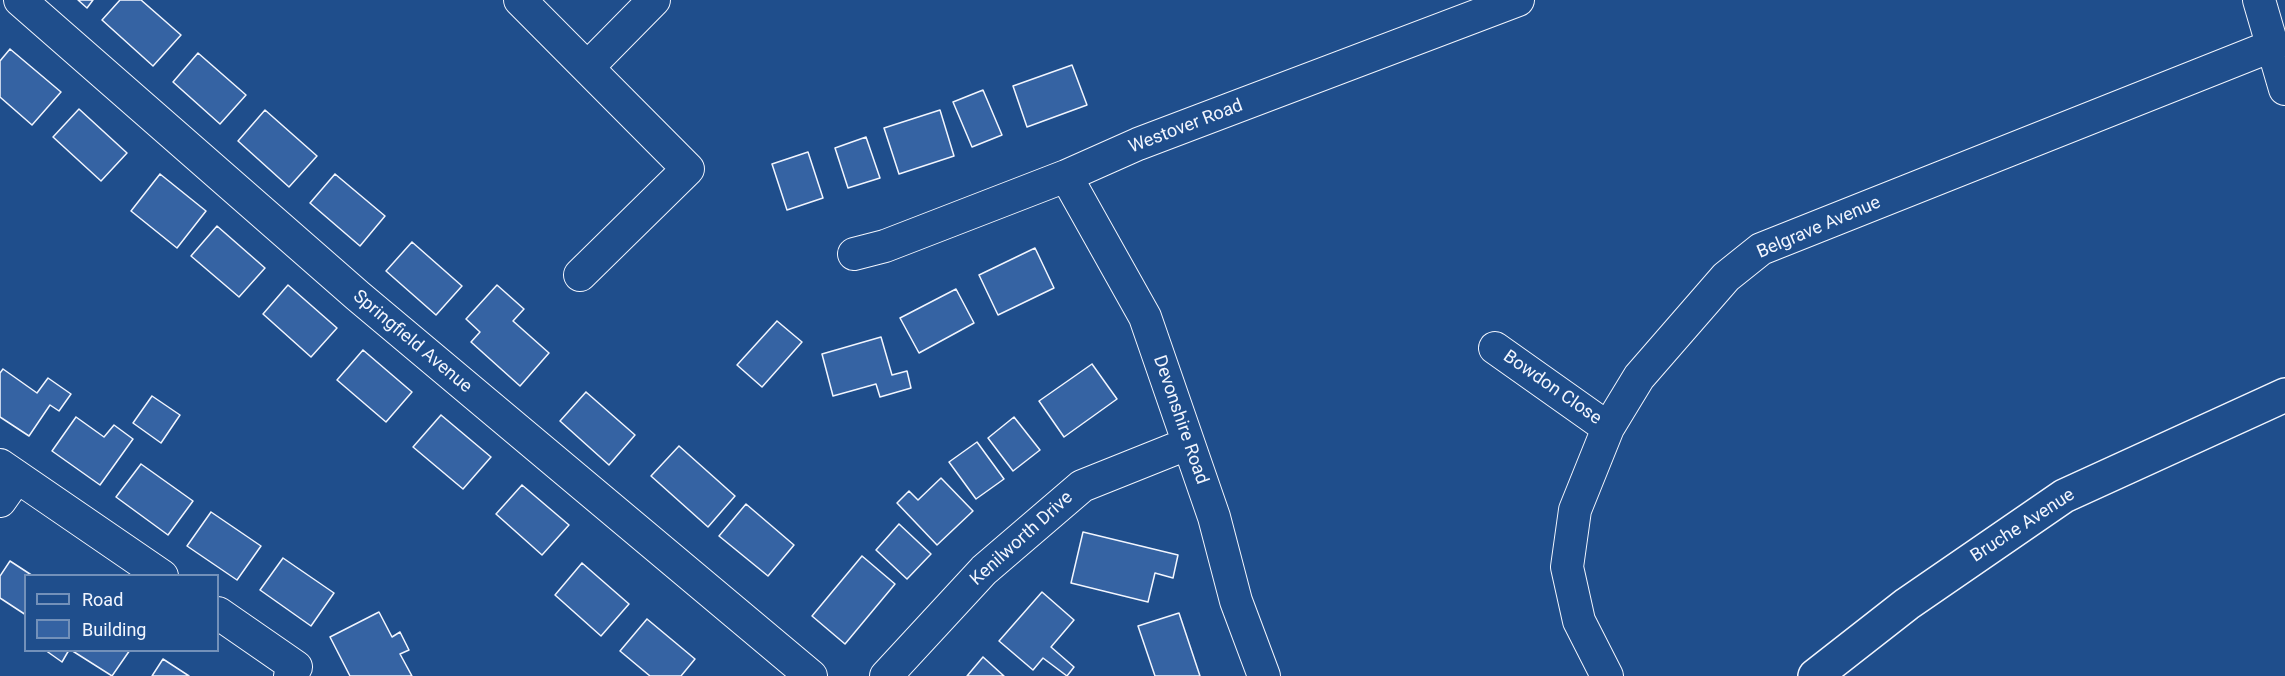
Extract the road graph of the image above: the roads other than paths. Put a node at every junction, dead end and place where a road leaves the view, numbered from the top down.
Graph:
1 (20, 0) edge
2 (520, 0) edge
3 (654, 0) edge
4 (1518, 0) edge
5 (2259, 0) edge
6 (2274, 45) junction
7 (588, 67) junction
8 (2285, 89) edge
9 (1066, 176) junction
10 (854, 254) dead end
11 (580, 275) dead end
12 (1495, 348) dead end
13 (2285, 395) edge
14 (1608, 428) junction
15 (1187, 444) junction
16 (6, 481) edge
17 (159, 574) edge
18 (219, 614) edge
19 (293, 671) edge
20 (1821, 674) edge
21 (811, 676) edge
22 (886, 676) edge
23 (1264, 676) edge
24 (1607, 676) edge

1 - 21 street, Springfield Avenue
2 - 7 street
3 - 7 street
4 - 9 street, Westover Road
5 - 6 street
6 - 8 street
6 - 14 street, Belgrave Avenue
7 - 11 street
9 - 10 street, Westover Road
9 - 15 street, Devonshire Road
12 - 14 street, Bowdon Close
13 - 20 street, Bruche Avenue
14 - 24 street, Belgrave Avenue
15 - 22 street, Kenilworth Drive
15 - 23 street, Devonshire Road
16 - 17 street
18 - 19 street

